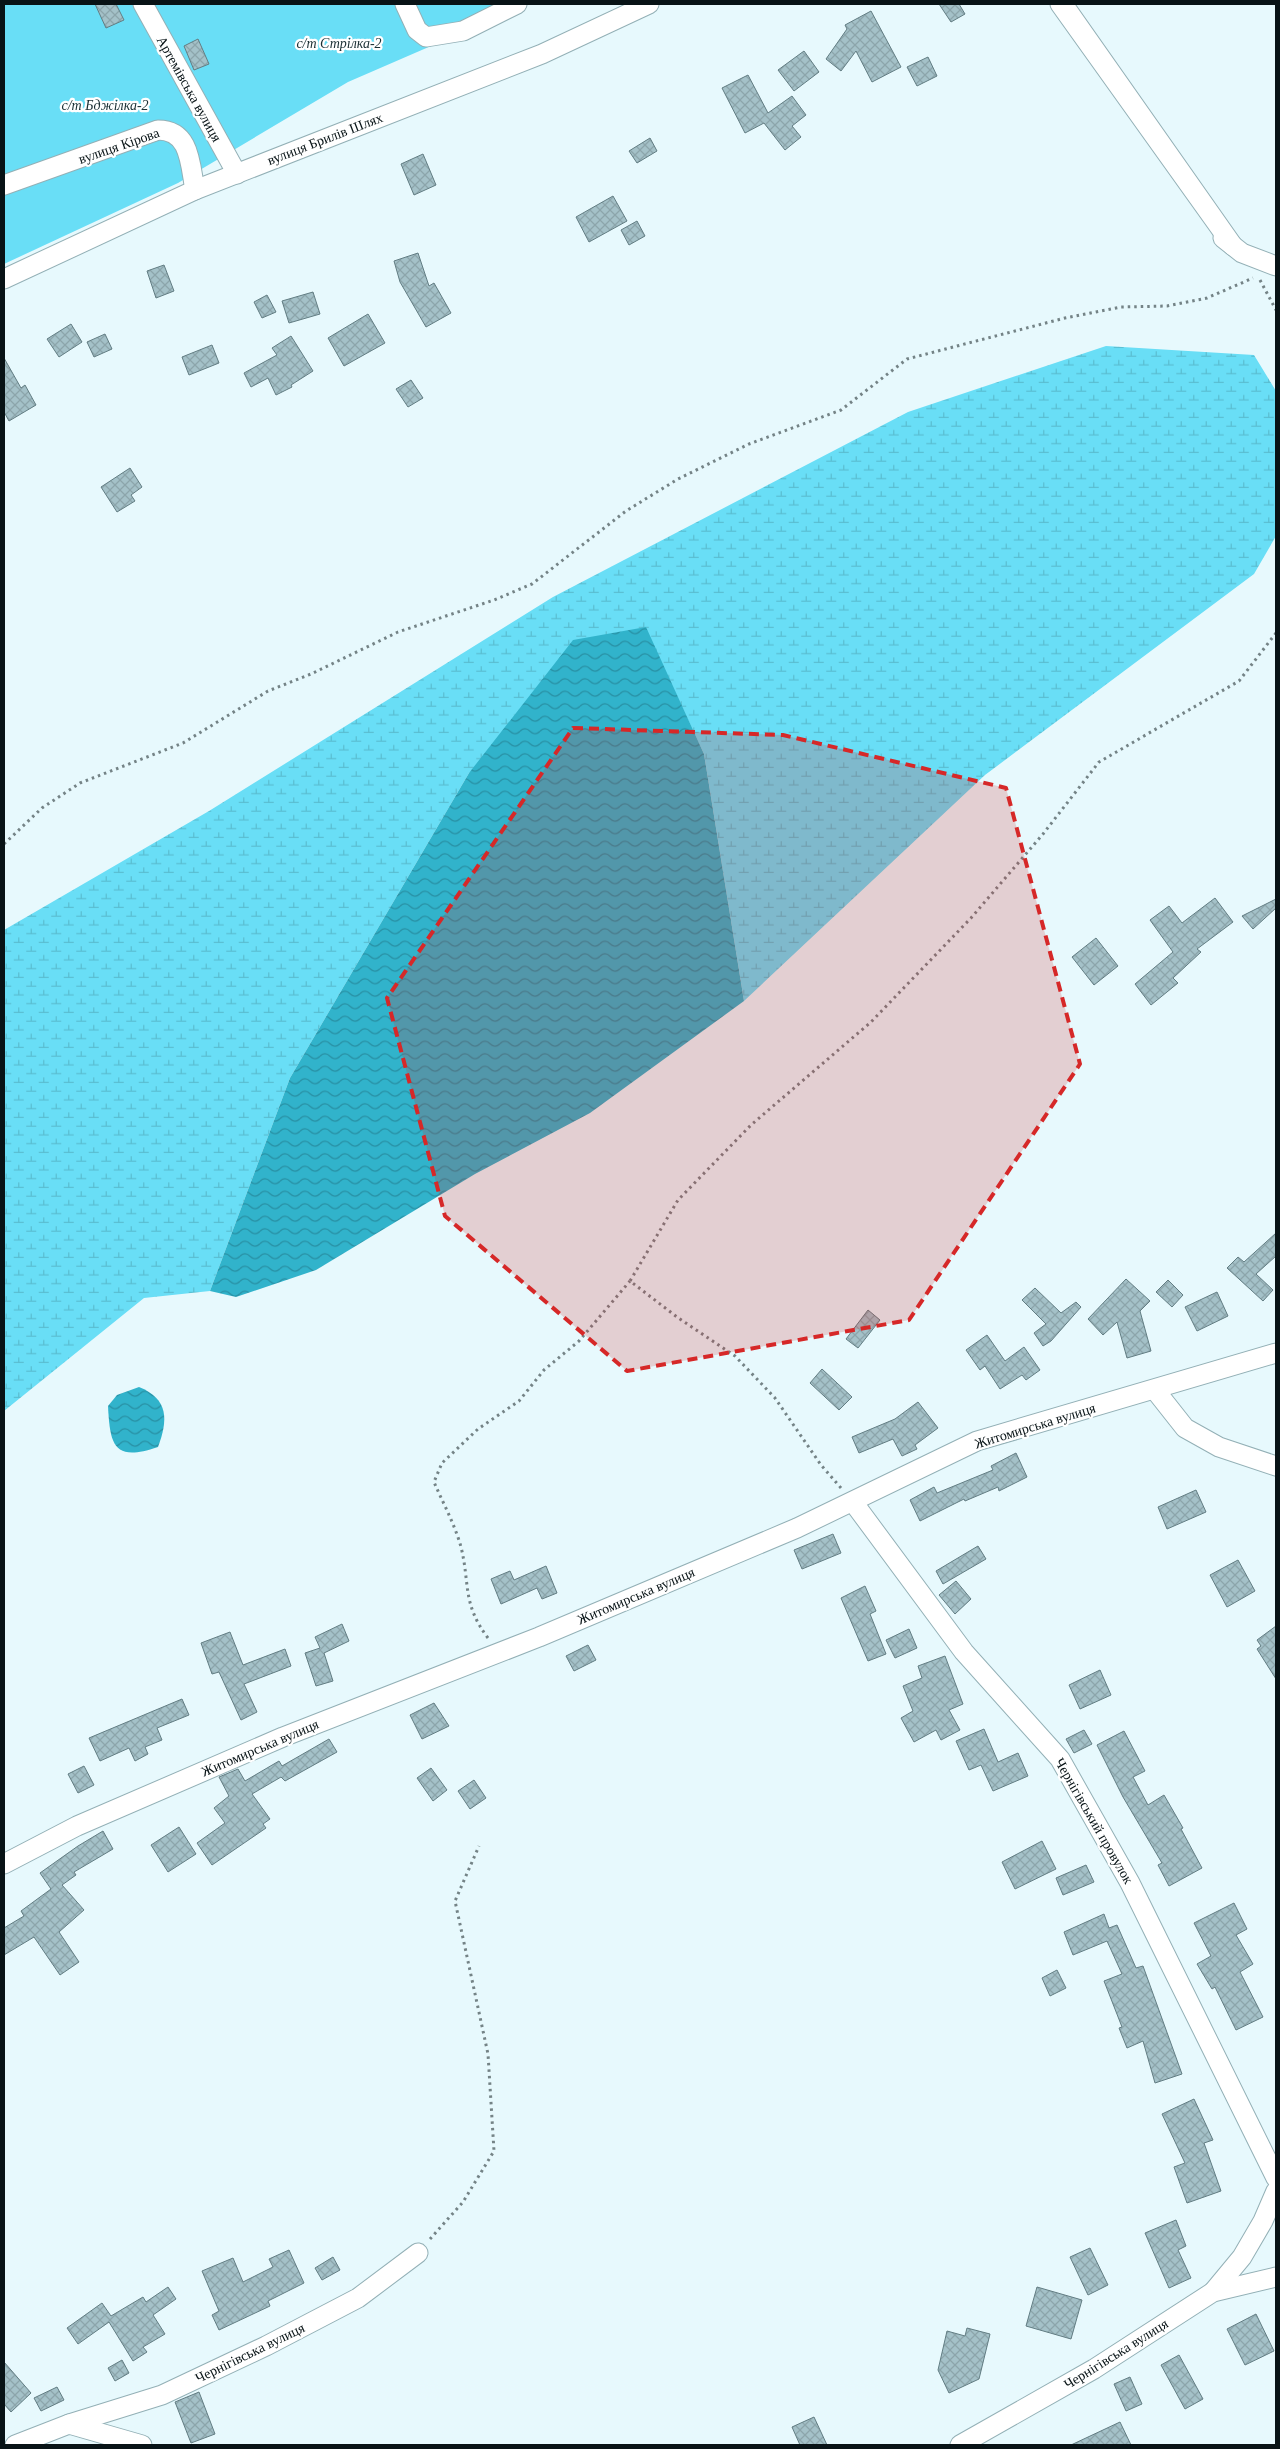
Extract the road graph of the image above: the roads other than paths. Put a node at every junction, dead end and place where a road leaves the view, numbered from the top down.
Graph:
1 (143, 4) edge
2 (405, 4) edge
3 (517, 4) edge
4 (649, 4) edge
5 (1060, 4) edge
6 (237, 174) junction
7 (4, 185) edge
8 (195, 190) junction
9 (1237, 249) junction
10 (1276, 266) edge
11 (4, 279) edge
12 (1276, 1353) edge
13 (1155, 1390) junction
14 (1276, 1466) edge
15 (853, 1502) junction
16 (4, 1864) edge
17 (1276, 2178) edge
18 (1276, 2191) edge
19 (418, 2253) road end
20 (1276, 2276) edge
21 (1213, 2292) junction
22 (69, 2424) junction
23 (16, 2445) edge
24 (142, 2445) edge
25 (960, 2445) edge

1 - 6 street, Артемівська вулиця
2 - 3 street
4 - 6 street, вулиця Брилів Шлях
5 - 9 street
6 - 8 street, вулиця Брилів Шлях
7 - 8 street, вулиця Кірова
8 - 11 street, вулиця Брилів Шлях
9 - 9 street
9 - 10 street
12 - 13 street, Житомирська вулиця
13 - 14 street
13 - 15 street, Житомирська вулиця
15 - 16 street, Житомирська вулиця
15 - 17 street, Чернігівський провулок
18 - 21 street
19 - 22 street, Чернігівська вулиця
20 - 21 street, Чернігівська вулиця
21 - 25 street, Чернігівська вулиця
22 - 23 street, Чернігівська вулиця
22 - 24 street

